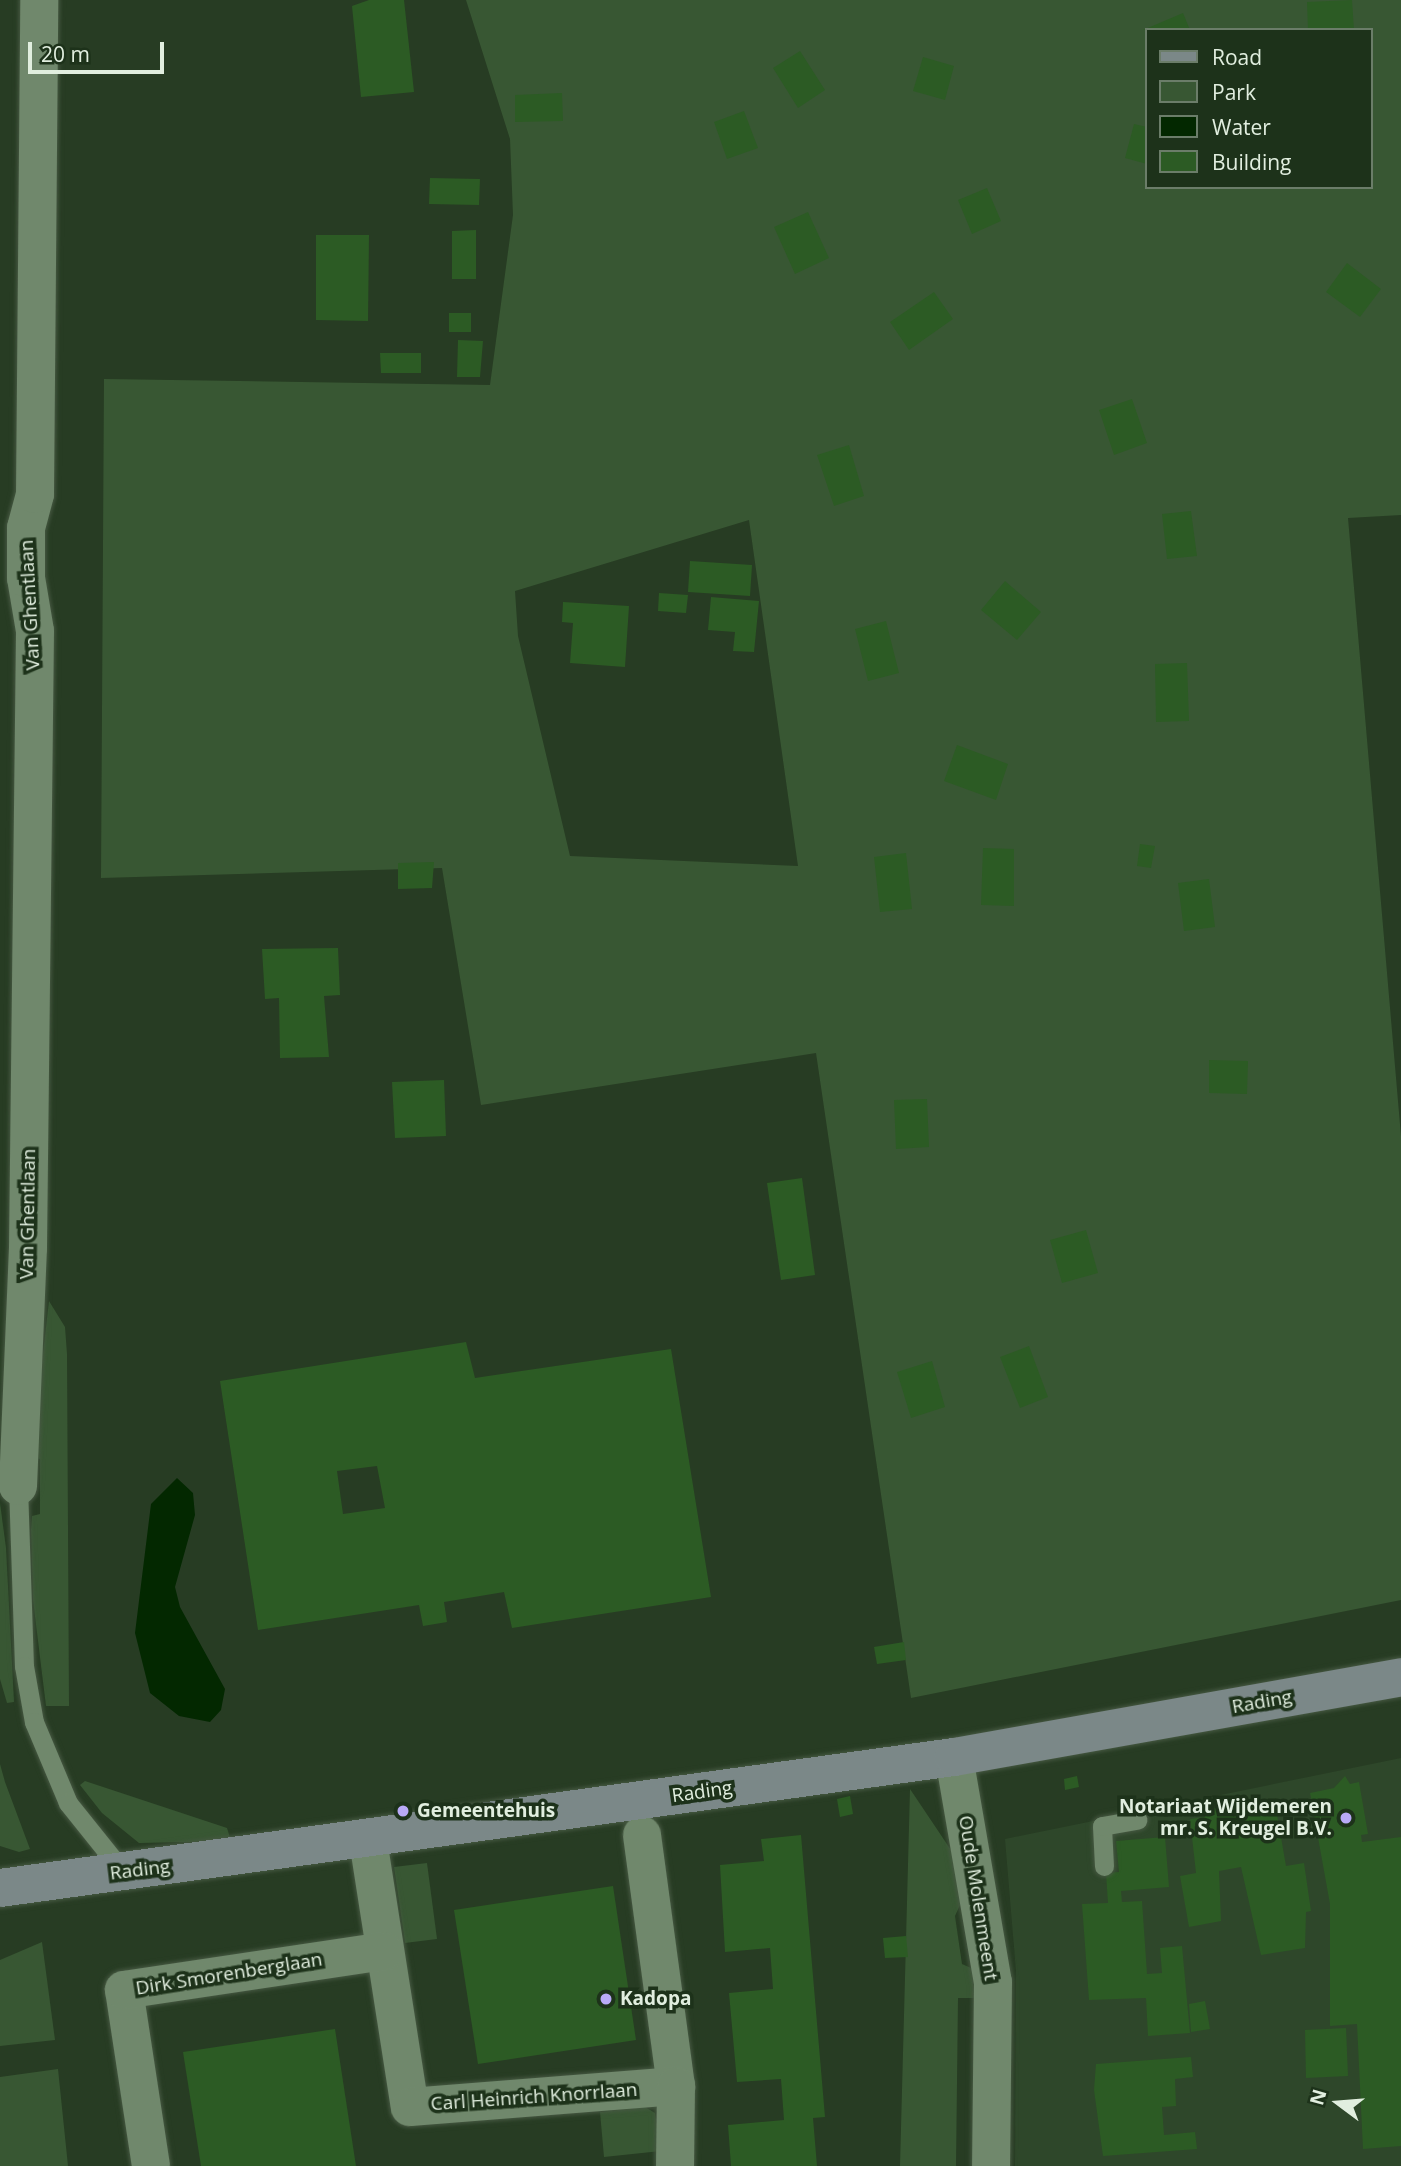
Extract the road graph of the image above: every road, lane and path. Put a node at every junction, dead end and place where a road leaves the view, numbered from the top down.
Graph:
1 (39, 0) edge
2 (13, 539) edge
3 (18, 1486) joint
4 (1401, 1677) edge
5 (954, 1757) junction
6 (1137, 1820) dead end
7 (642, 1835) dead end
8 (368, 1840) junction
9 (1104, 1866) dead end
10 (124, 1873) junction
11 (0, 1888) edge
12 (384, 1951) junction
13 (676, 2086) junction
14 (152, 2166) edge
15 (675, 2166) edge
16 (991, 2166) edge

1 - 2 street, Van Ghentlaan
2 - 3 street, Van Ghentlaan
3 - 10 lane, Van Ghentlaan
4 - 5 main road, Rading
5 - 8 main road, Rading
5 - 16 street, Oude Molenmeent
6 - 9 lane
7 - 13 street
8 - 10 main road, Rading
8 - 12 street, Carl Heinrich Knorrlaan
10 - 11 main road, Rading
12 - 13 street, Carl Heinrich Knorrlaan
12 - 14 street, Dirk Smorenberglaan
13 - 15 street

